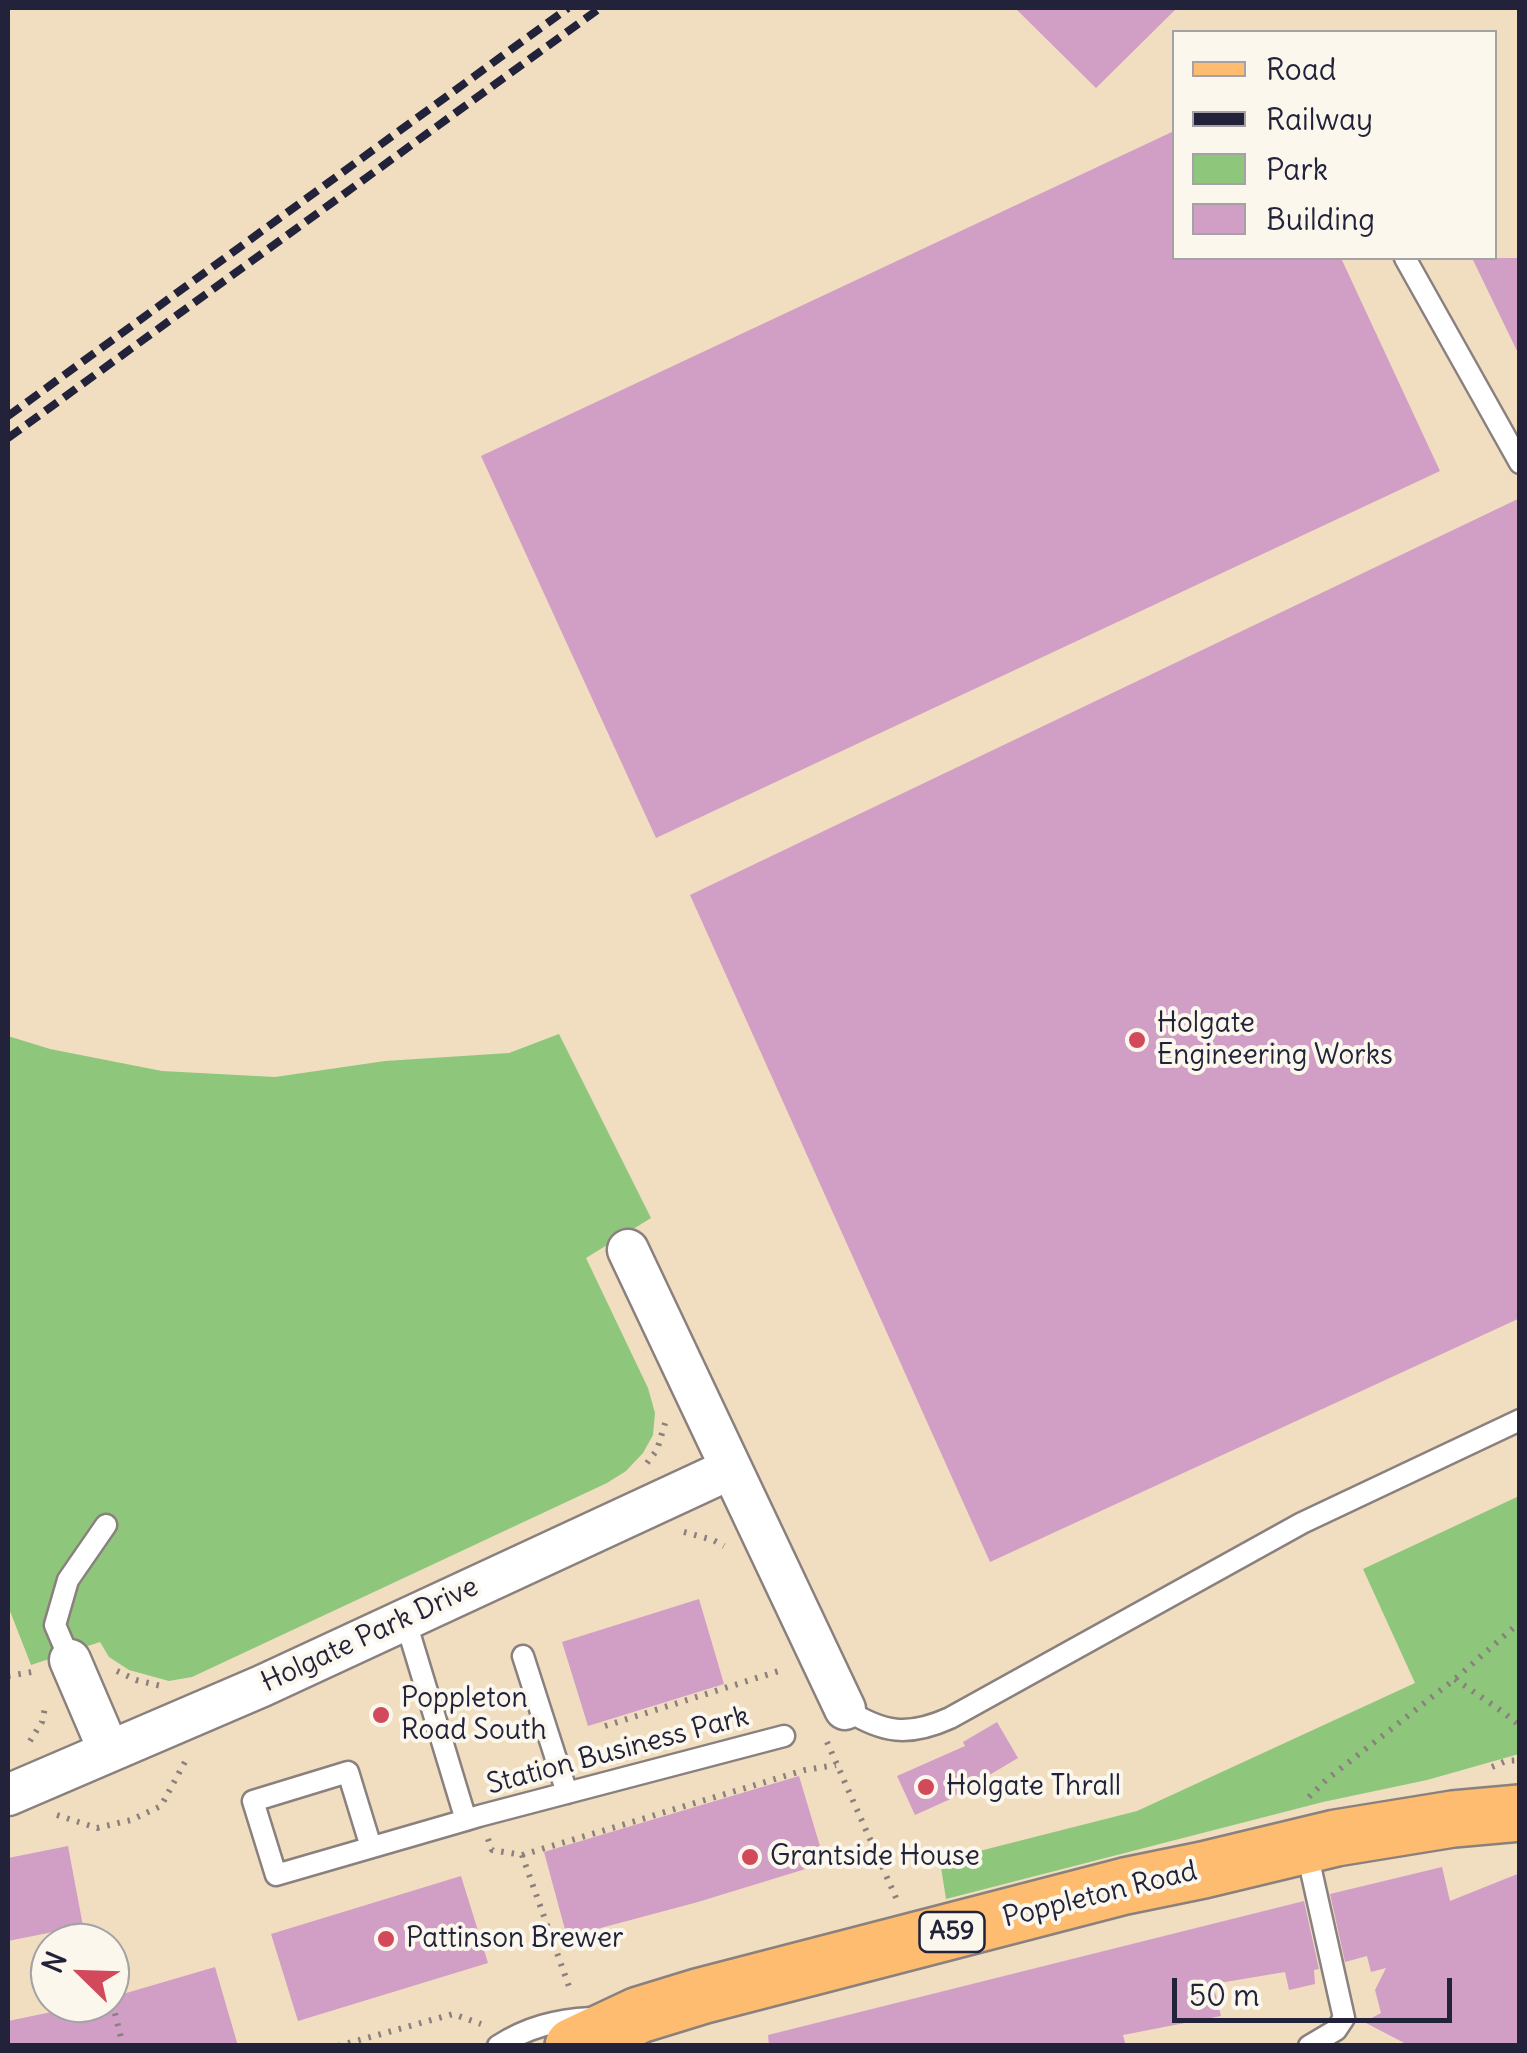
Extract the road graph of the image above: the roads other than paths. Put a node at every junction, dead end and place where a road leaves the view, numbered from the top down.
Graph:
1 (1406, 260) edge
2 (1520, 463) edge
3 (628, 1250) dead end
4 (1520, 1420) edge
5 (730, 1469) junction
6 (106, 1526) dead end
7 (405, 1619) junction
8 (522, 1656) dead end
9 (57, 1665) joint
10 (845, 1709) joint
11 (784, 1736) dead end
12 (108, 1751) junction
13 (567, 1793) junction
14 (8, 1795) edge
15 (473, 1818) junction
16 (1512, 1820) edge
17 (1306, 1846) junction
18 (372, 1847) junction
19 (639, 2015) junction
20 (573, 2021) edge
21 (498, 2046) edge
22 (1309, 2046) edge

1 - 2 lane
3 - 5 street
4 - 10 lane
5 - 7 street, Holgate Park Drive
5 - 10 street
6 - 9 lane
7 - 12 street, Holgate Park Drive
7 - 15 lane, Station Business Park
8 - 13 lane
9 - 12 street
11 - 13 lane, Station Business Park
12 - 14 street, Holgate Park Drive
13 - 15 lane, Station Business Park
15 - 18 lane, Station Business Park
16 - 17 main road, Poppleton Road / A59
17 - 19 main road, Poppleton Road / A59
17 - 22 lane
18 - 18 lane, Station Business Park
19 - 20 main road, Poppleton Road / A59
19 - 21 lane

